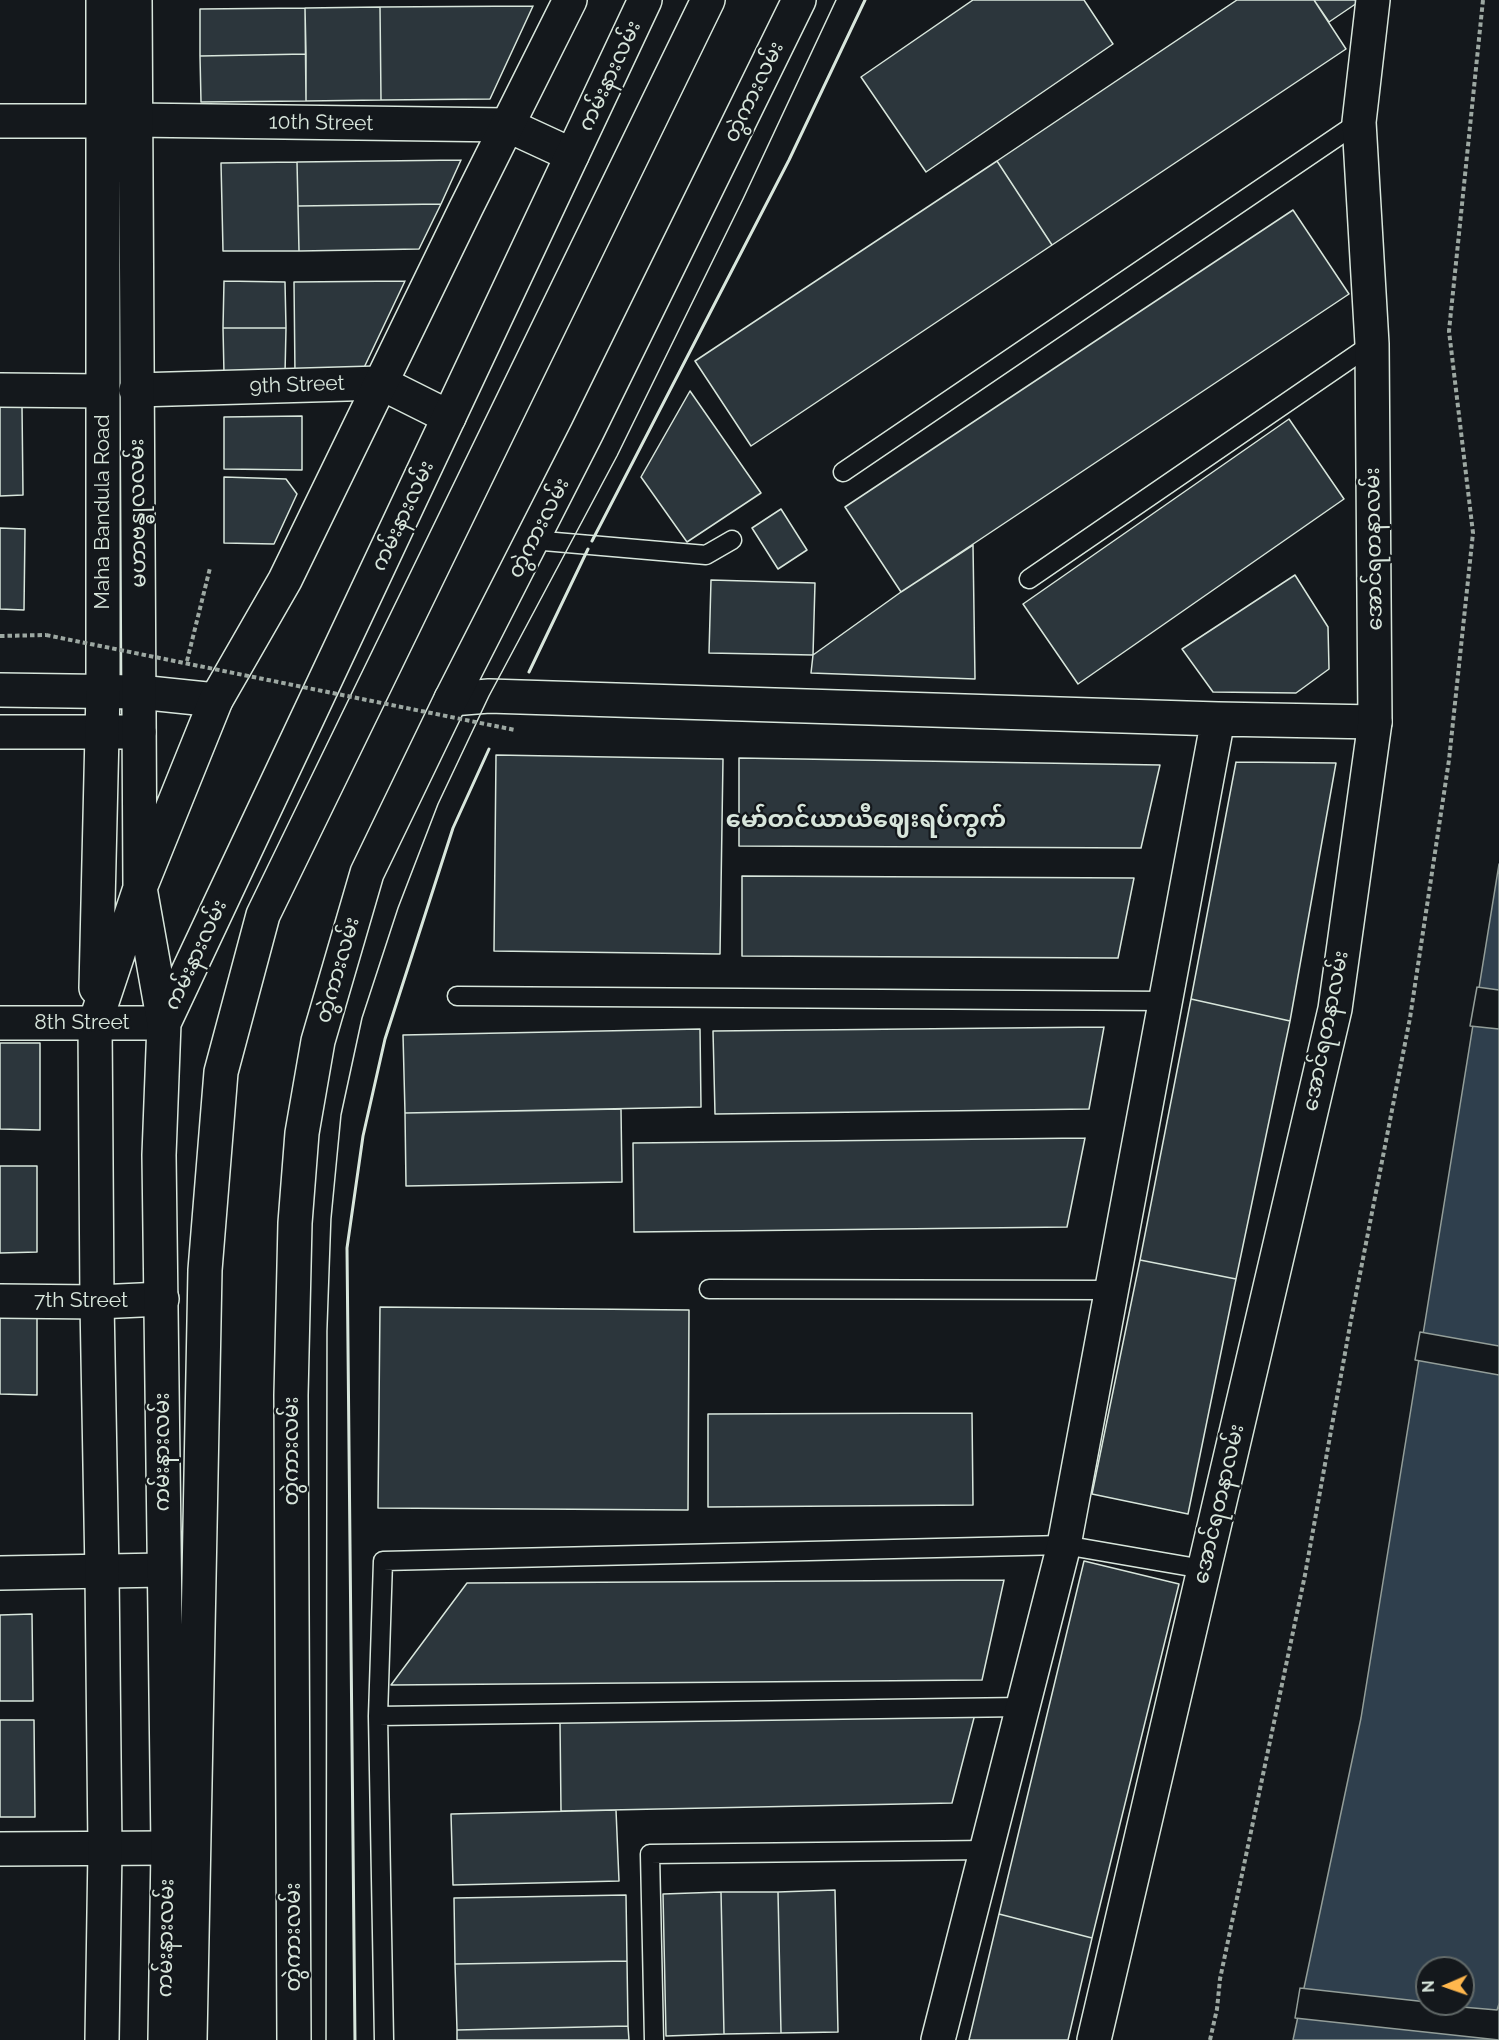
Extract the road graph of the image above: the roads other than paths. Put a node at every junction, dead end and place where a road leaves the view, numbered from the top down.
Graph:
1 (103, 0) edge
2 (135, 0) edge
3 (570, 0) edge
4 (645, 0) edge
5 (708, 0) edge
6 (799, 0) edge
7 (1373, 0) edge
8 (0, 121) edge
9 (119, 121) junction
10 (1359, 122) junction
11 (507, 125) junction
12 (572, 155) junction
13 (1372, 344) junction
14 (381, 383) junction
15 (0, 390) edge
16 (136, 390) junction
17 (103, 391) junction
18 (449, 417) junction
19 (843, 471) dead end
20 (532, 540) junction
21 (732, 540) dead end
22 (1029, 579) dead end
23 (0, 690) edge
24 (103, 691) junction
25 (139, 692) junction
26 (452, 699) junction
27 (216, 700) junction
28 (1218, 719) junction
29 (1375, 722) junction
30 (0, 732) edge
31 (102, 732) junction
32 (139, 732) junction
33 (140, 888) junction
34 (457, 996) dead end
35 (1165, 1001) junction
36 (0, 1023) edge
37 (95, 1023) junction
38 (164, 1023) junction
39 (709, 1289) dead end
40 (1110, 1290) junction
41 (162, 1299) junction
42 (0, 1301) edge
43 (97, 1302) junction
44 (1064, 1545) junction
45 (1203, 1569) junction
46 (163, 1570) junction
47 (0, 1573) edge
48 (102, 1573) junction
49 (1022, 1707) junction
50 (378, 1716) junction
51 (168, 1848) junction
52 (0, 1849) edge
53 (105, 1849) junction
54 (986, 1850) junction
55 (102, 2040) edge
56 (165, 2040) edge
57 (190, 2040) edge
58 (294, 2040) edge
59 (384, 2040) edge
60 (654, 2040) edge
61 (938, 2040) edge
62 (1094, 2040) edge

1 - 9 main road, Maha Bandula Road
2 - 9 main road, မဟာဗန္ဓုလလမ်း
3 - 11 main road
4 - 12 main road, ကမ်းနားလမ်း
5 - 57 main road
6 - 20 main road, တွဲကားလမ်း
7 - 10 main road, အောင်ရတနာလမ်း
8 - 9 main road, 10th Street
9 - 11 main road, 10th Street
9 - 16 main road, မဟာဗန္ဓုလလမ်း
9 - 17 main road, Maha Bandula Road
10 - 13 main road, အောင်ရတနာလမ်း
10 - 19 lane
11 - 12 main road
11 - 14 main road
12 - 18 main road, ကမ်းနားလမ်း
13 - 22 lane
13 - 29 main road, အောင်ရတနာလမ်း
14 - 16 main road, 9th Street
14 - 18 main road, 9th Street
14 - 27 main road
15 - 17 main road
16 - 25 main road, မဟာဗန္ဓုလလမ်း
17 - 24 main road, Maha Bandula Road
18 - 38 main road, ကမ်းနားလမ်း
20 - 21 lane
20 - 26 main road, တွဲကားလမ်း
23 - 24 main road
24 - 25 main road
24 - 31 main road, Maha Bandula Road
25 - 27 main road
25 - 32 main road, မဟာဗန္ဓုလလမ်း
26 - 28 main road
26 - 58 main road, တွဲကားလမ်း
27 - 33 main road
28 - 29 main road
28 - 35 main road
29 - 45 main road, အောင်ရတနာလမ်း
30 - 31 main road
31 - 32 main road
31 - 37 main road, Maha Bandula Road
32 - 33 main road, မဟာဗန္ဓုလလမ်း
33 - 37 main road
33 - 38 main road, မဟာဗန္ဓုလလမ်း
34 - 35 lane
35 - 40 main road
36 - 37 main road, 8th Street
37 - 38 main road, 8th Street
37 - 43 main road
38 - 41 main road, ကမ်းနားလမ်း
39 - 40 lane
40 - 44 main road
41 - 43 main road, 7th Street
41 - 46 main road, ကမ်းနားလမ်း
42 - 43 main road, 7th Street
43 - 48 main road
44 - 45 lane
44 - 49 main road
44 - 50 lane
45 - 62 main road, အောင်ရတနာလမ်း
46 - 48 main road
46 - 51 main road, ကမ်းနားလမ်း
47 - 48 main road
48 - 53 main road
49 - 50 lane
49 - 54 main road
50 - 59 lane
51 - 53 main road
51 - 56 main road, ကမ်းနားလမ်း
52 - 53 main road
53 - 55 main road
54 - 60 lane
54 - 61 main road

